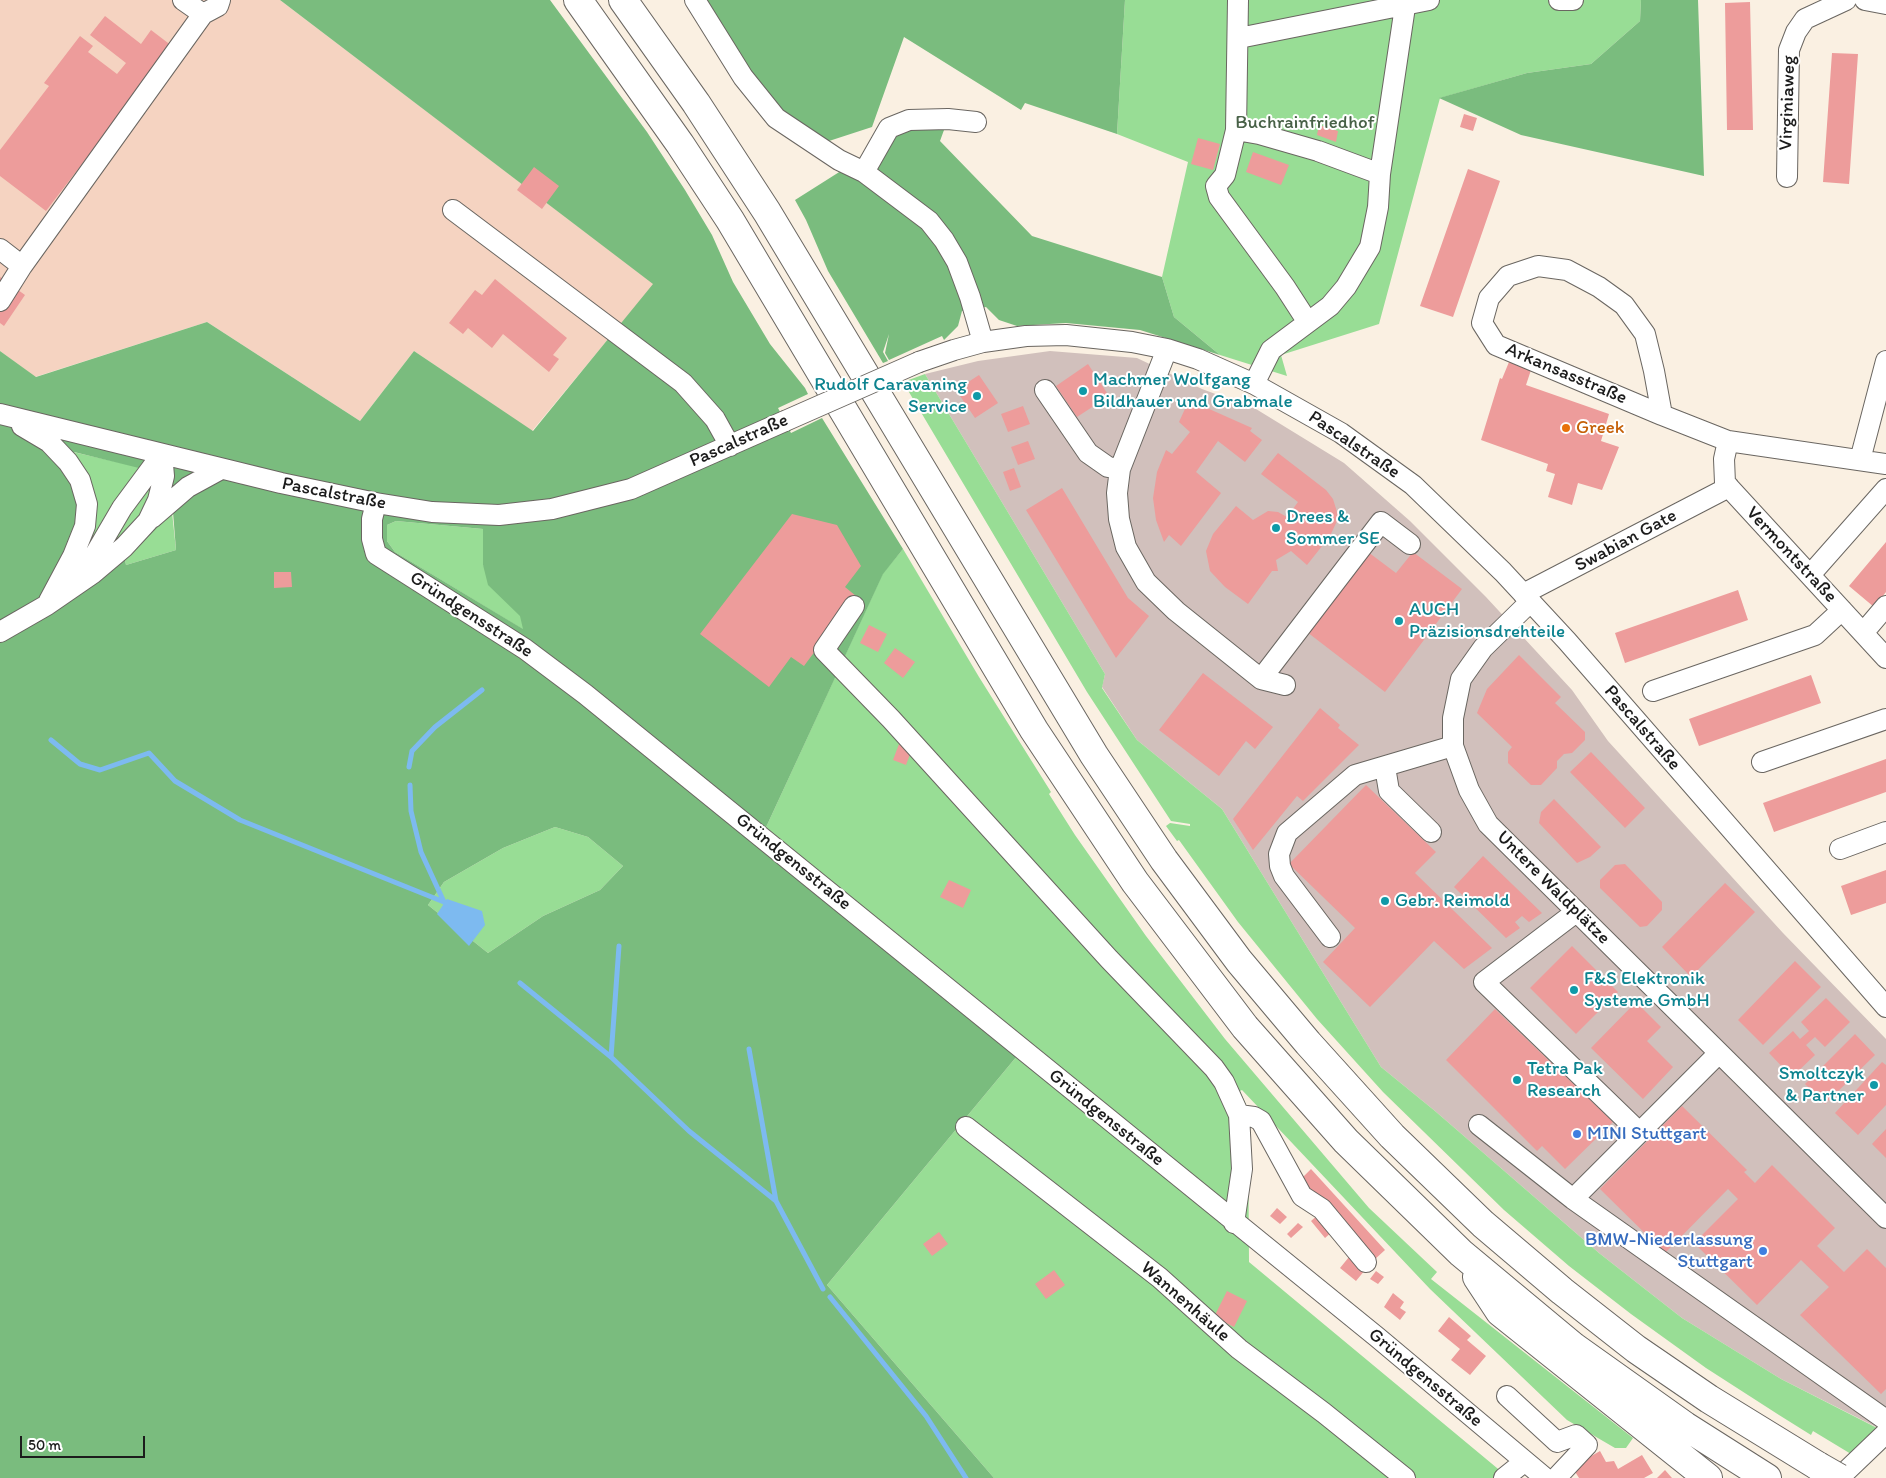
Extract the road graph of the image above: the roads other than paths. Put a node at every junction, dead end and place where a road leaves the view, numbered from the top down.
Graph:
1 (184, 0) edge
2 (220, 0) edge
3 (578, 0) edge
4 (623, 0) edge
5 (695, 0) edge
6 (1238, 0) edge
7 (1429, 0) edge
8 (1559, 0) edge
9 (1573, 0) edge
10 (1846, 0) edge
11 (1865, 0) edge
12 (1405, 3) edge
13 (1886, 4) edge
14 (203, 14) junction
15 (1239, 38) junction
16 (976, 122) dead end
17 (1236, 130) junction
18 (864, 172) junction
19 (1380, 174) junction
20 (1786, 177) dead end
21 (453, 210) dead end
22 (0, 248) edge
23 (22, 266) junction
24 (0, 275) edge
25 (0, 301) edge
26 (1307, 321) junction
27 (983, 342) junction
28 (1167, 349) junction
29 (1886, 361) edge
30 (1254, 384) junction
31 (1045, 390) dead end
32 (2, 414) edge
33 (1662, 415) junction
34 (1728, 441) junction
35 (730, 446) junction
36 (162, 454) junction
37 (1860, 460) junction
38 (1886, 464) edge
39 (221, 469) junction
40 (1120, 469) junction
41 (1728, 487) junction
42 (1886, 489) edge
43 (376, 503) junction
44 (148, 521) junction
45 (1410, 544) dead end
46 (1810, 575) junction
47 (1527, 598) junction
48 (46, 605) junction
49 (854, 606) dead end
50 (1886, 606) edge
51 (1842, 610) junction
52 (0, 632) edge
53 (1863, 633) junction
54 (1886, 658) edge
55 (1261, 679) junction
56 (1285, 685) dead end
57 (1653, 692) dead end
58 (1886, 719) edge
59 (1453, 746) junction
60 (1762, 762) dead end
61 (1385, 767) junction
62 (1431, 832) dead end
63 (1886, 832) edge
64 (1840, 849) dead end
65 (1576, 912) junction
66 (1330, 937) dead end
67 (1886, 1007) edge
68 (1718, 1054) junction
69 (1239, 1115) junction
70 (1480, 1125) dead end
71 (966, 1127) dead end
72 (1639, 1132) junction
73 (1573, 1199) junction
74 (1886, 1218) edge
75 (1234, 1223) junction
76 (1461, 1253) junction
77 (1366, 1262) dead end
78 (1506, 1396) dead end
79 (1886, 1420) edge
80 (1886, 1434) edge
81 (1524, 1462) junction
82 (1832, 1474) edge
83 (1405, 1478) edge
84 (1504, 1478) edge
85 (1545, 1478) edge
86 (1556, 1478) edge
87 (1708, 1478) edge
88 (1767, 1478) edge

1 - 14 street
2 - 14 street
3 - 76 highway
4 - 82 highway
5 - 18 street
6 - 15 street
7 - 12 street
8 - 9 street
10 - 20 street, Virginiaweg
11 - 13 street
12 - 15 street
12 - 19 street
14 - 23 street
15 - 17 street
16 - 18 street
17 - 19 street
17 - 26 street
18 - 27 street
19 - 26 street
21 - 35 street
22 - 23 street
23 - 24 street
23 - 25 street
26 - 30 street
27 - 28 street, Pascalstraße
27 - 35 street, Pascalstraße, bridge
28 - 30 street, Pascalstraße
28 - 40 street
29 - 37 street
30 - 47 street, Pascalstraße
31 - 40 street
32 - 36 street, Pascalstraße
32 - 48 street, Pascalstraße
33 - 33 street, Arkansasstraße
33 - 34 street, Arkansasstraße
34 - 37 street, Arkansasstraße
34 - 41 street
35 - 43 street, Pascalstraße
36 - 39 street, Pascalstraße
36 - 44 street
36 - 48 street
37 - 38 street, Arkansasstraße
39 - 43 street, Pascalstraße
39 - 44 street
40 - 55 street
41 - 46 street, Vermontstraße
41 - 47 street, Swabian Gate
42 - 46 street
43 - 75 street, Gründgensstraße
44 - 48 street
45 - 55 street
46 - 51 street, Vermontstraße
47 - 59 street, Untere Waldplätze
47 - 67 street, Pascalstraße
48 - 52 street
49 - 69 street
50 - 53 street
51 - 53 street, Vermontstraße
51 - 57 street
53 - 54 street, Vermontstraße
55 - 56 street
58 - 60 street
59 - 61 street
59 - 65 street, Untere Waldplätze
61 - 62 street
61 - 66 street
63 - 64 street
65 - 68 street, Untere Waldplätze
65 - 72 street
68 - 72 street
68 - 74 street, Untere Waldplätze
69 - 75 street
69 - 77 street
70 - 73 street
71 - 83 street, Wannenhäule
72 - 73 street
73 - 79 street
75 - 81 street, Gründgensstraße
76 - 87 highway
76 - 88 highway
78 - 86 street
80 - 82 street
81 - 84 street
81 - 85 street, Gründgensstraße

